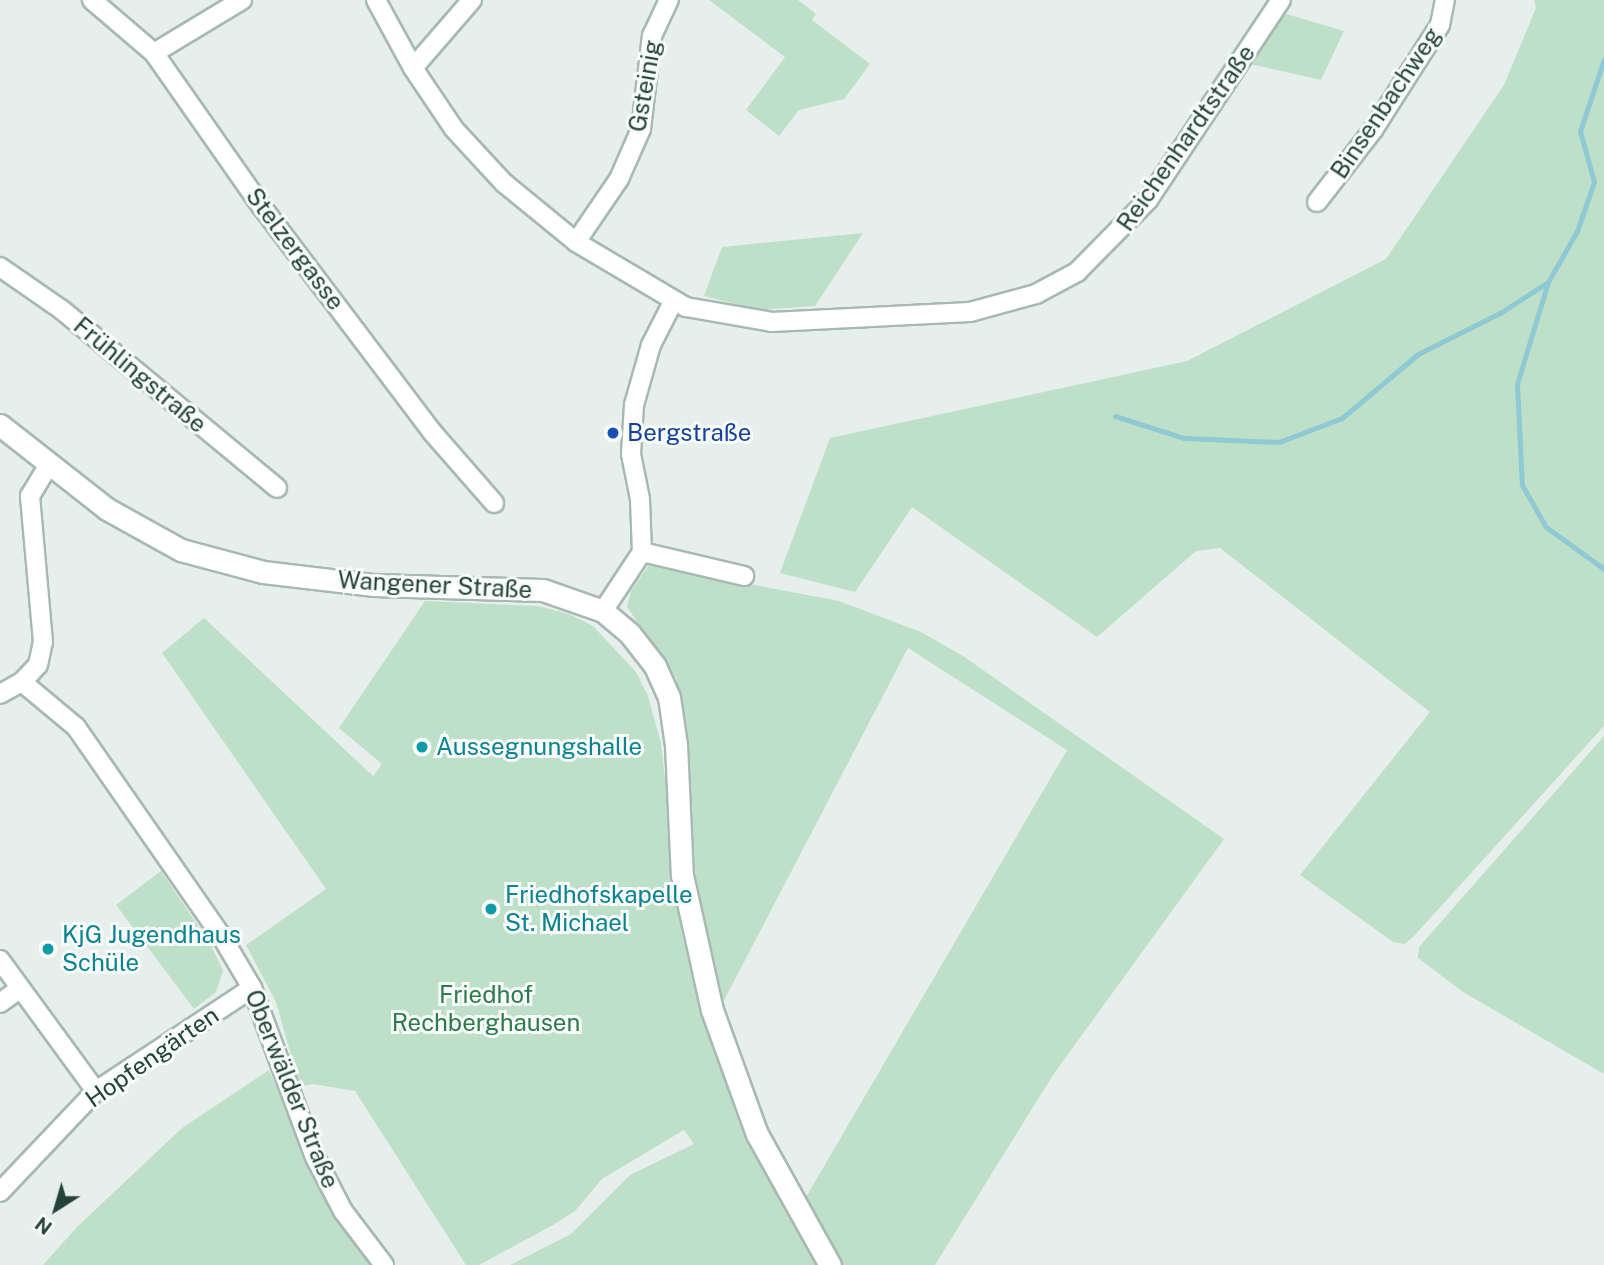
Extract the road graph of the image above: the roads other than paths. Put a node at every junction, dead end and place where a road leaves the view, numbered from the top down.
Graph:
1 (92, 0) edge
2 (242, 0) edge
3 (376, 0) edge
4 (472, 0) edge
5 (669, 0) edge
6 (1281, 0) edge
7 (1445, 0) edge
8 (154, 52) junction
9 (412, 68) junction
10 (1317, 202) dead end
11 (576, 242) junction
12 (0, 267) edge
13 (673, 302) junction
14 (0, 425) edge
15 (49, 464) junction
16 (277, 488) dead end
17 (494, 503) dead end
18 (642, 552) junction
19 (744, 576) dead end
20 (603, 611) junction
21 (22, 682) junction
22 (0, 694) edge
23 (0, 960) edge
24 (252, 988) junction
25 (19, 989) junction
26 (0, 1003) edge
27 (96, 1091) junction
28 (0, 1192) edge
29 (384, 1265) edge
30 (830, 1265) edge

1 - 8 street, Stelzergasse
2 - 8 street
3 - 9 street
4 - 9 street
5 - 11 street, Gsteinig
6 - 13 street, Reichenhardtstraße
7 - 10 street, Binsenbachweg
8 - 17 street, Stelzergasse
9 - 11 street
11 - 13 street
12 - 16 street, Frühlingstraße
13 - 18 street
14 - 15 street, Wangener Straße
15 - 20 street, Wangener Straße
15 - 21 street
18 - 19 street
18 - 20 street
20 - 30 street, Wangener Straße
21 - 22 street
21 - 24 street, Oberwälder Straße
23 - 25 street
24 - 27 street, Hopfengärten
24 - 29 street, Oberwälder Straße
25 - 26 street
25 - 27 street
27 - 28 street, Hopfengärten

